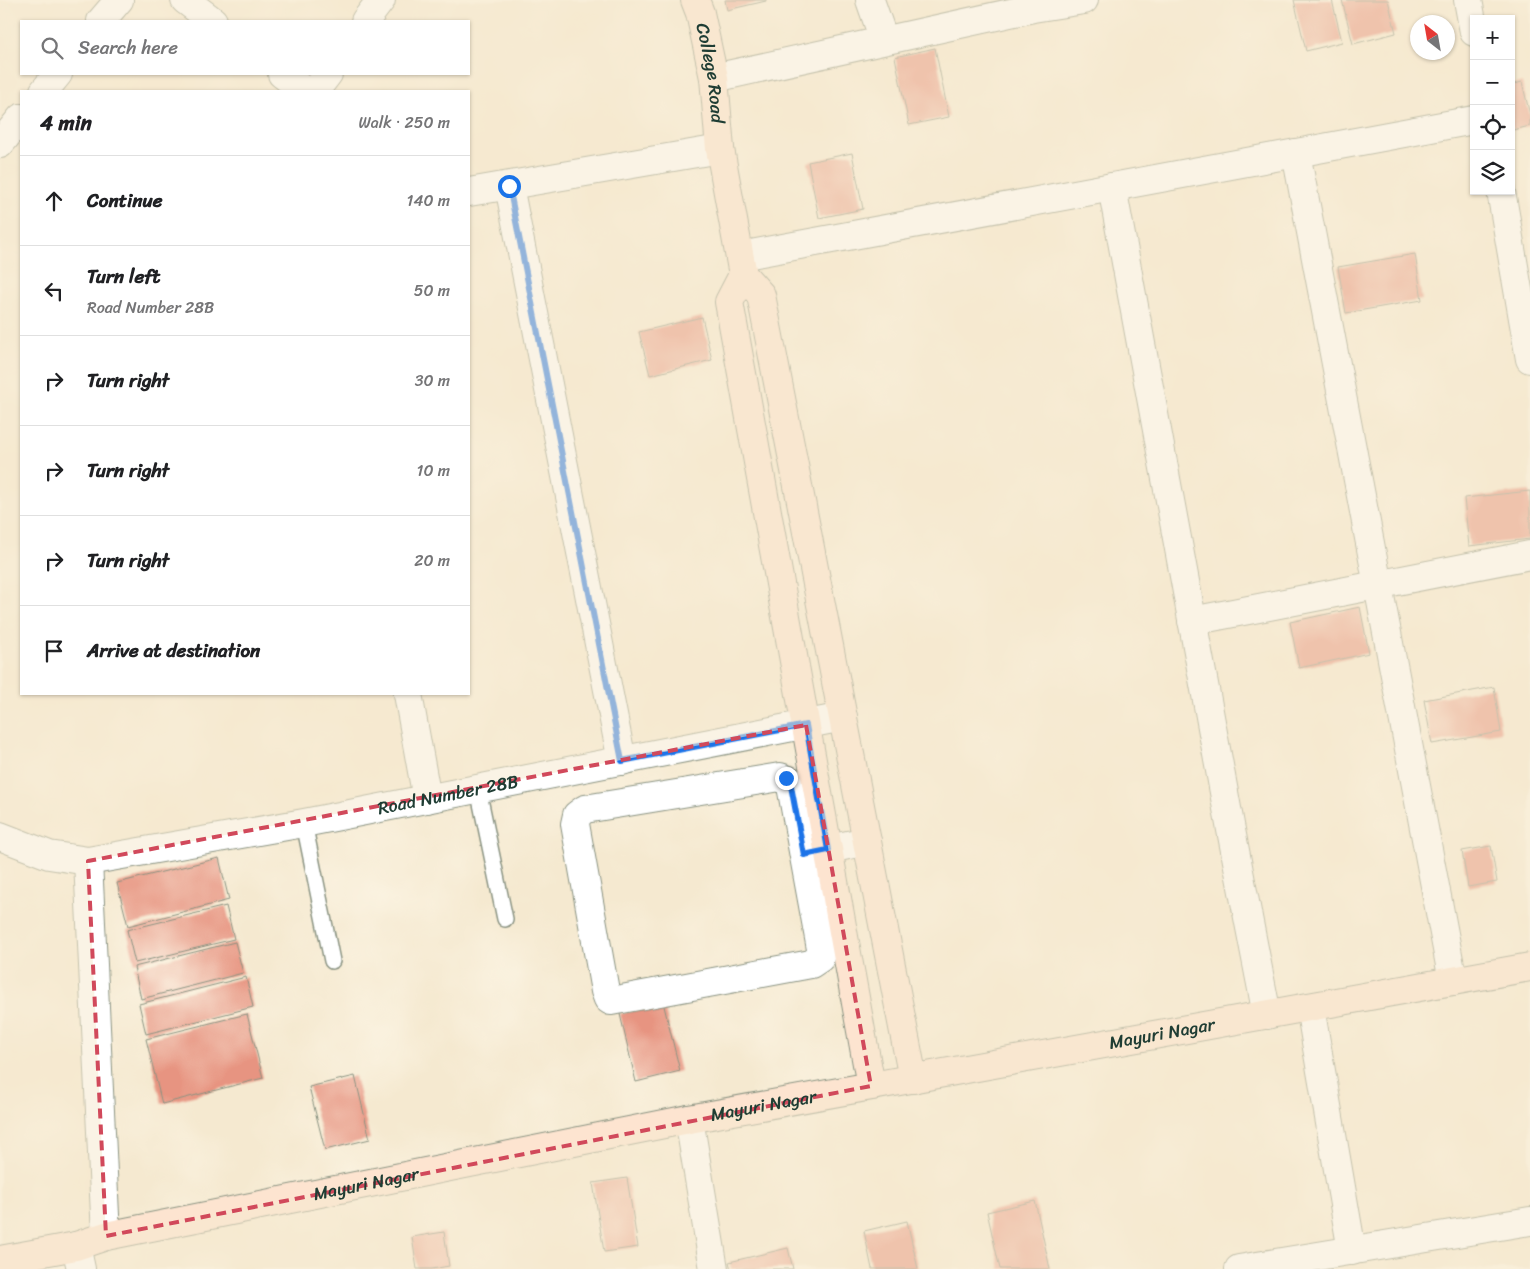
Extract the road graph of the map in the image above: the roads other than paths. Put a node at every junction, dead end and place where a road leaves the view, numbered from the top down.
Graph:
1 (119, 0) edge
2 (185, 0) edge
3 (381, 0) edge
4 (695, 0) edge
5 (870, 0) edge
6 (1084, 0) edge
7 (1468, 0) edge
8 (1032, 4) edge
9 (1471, 15) edge
10 (102, 20) edge
11 (212, 20) edge
12 (366, 20) edge
13 (884, 40) junction
14 (57, 75) edge
15 (283, 75) edge
16 (327, 75) edge
17 (714, 78) junction
18 (45, 90) edge
19 (304, 90) edge
20 (316, 90) edge
21 (20, 119) edge
22 (1470, 121) edge
23 (0, 143) edge
24 (720, 149) junction
25 (1296, 153) junction
26 (509, 186) junction
27 (1112, 187) junction
28 (470, 192) edge
29 (1502, 195) edge
30 (742, 265) junction
31 (1530, 357) edge
32 (1530, 555) edge
33 (1378, 585) junction
34 (1192, 621) junction
35 (408, 695) edge
36 (843, 717) junction
37 (806, 725) junction
38 (622, 761) junction
39 (478, 789) junction
40 (427, 799) junction
41 (304, 823) junction
42 (0, 836) edge
43 (867, 841) junction
44 (816, 852) junction
45 (88, 861) junction
46 (505, 919) dead end
47 (332, 961) dead end
48 (1530, 967) edge
49 (1453, 981) junction
50 (1310, 1007) junction
51 (1267, 1015) junction
52 (913, 1078) junction
53 (871, 1086) junction
54 (689, 1119) junction
55 (1530, 1221) edge
56 (106, 1236) junction
57 (1352, 1252) junction
58 (79, 1258) edge
59 (0, 1260) edge
60 (714, 1269) edge
61 (1239, 1269) edge

1 - 10 street
2 - 11 street
3 - 12 street
4 - 17 street, College Road
5 - 13 street
6 - 8 street
7 - 9 street
8 - 13 street
13 - 17 street
14 - 18 street
15 - 19 street
16 - 20 street
17 - 24 street, College Road
21 - 23 street
22 - 25 street
24 - 26 street
24 - 30 street, College Road
25 - 27 street
25 - 33 street
26 - 28 street
26 - 38 street
27 - 30 street
27 - 34 street
29 - 31 street
30 - 36 street
30 - 37 street
32 - 33 street
33 - 34 street
33 - 49 street
34 - 51 street
35 - 40 street
36 - 37 street, Road Number 28B
36 - 43 street
37 - 38 street, Road Number 28B
37 - 44 street
38 - 39 street, Road Number 28B
39 - 40 street, Road Number 28B
39 - 46 lane
40 - 41 street, Road Number 28B
41 - 45 street, Road Number 28B
41 - 47 lane
42 - 45 street, Road Number 28B
43 - 44 street
43 - 52 street
44 - 44 street
44 - 53 street
45 - 56 street
48 - 49 street, Mayuri Nagar
49 - 50 street, Mayuri Nagar
50 - 51 street, Mayuri Nagar
50 - 57 street
51 - 52 street, Mayuri Nagar
52 - 53 street, Mayuri Nagar
53 - 54 street, Mayuri Nagar
54 - 56 street, Mayuri Nagar
54 - 60 street
55 - 57 street
56 - 58 street, Mayuri Nagar
57 - 61 street
58 - 59 street, Mayuri Nagar

